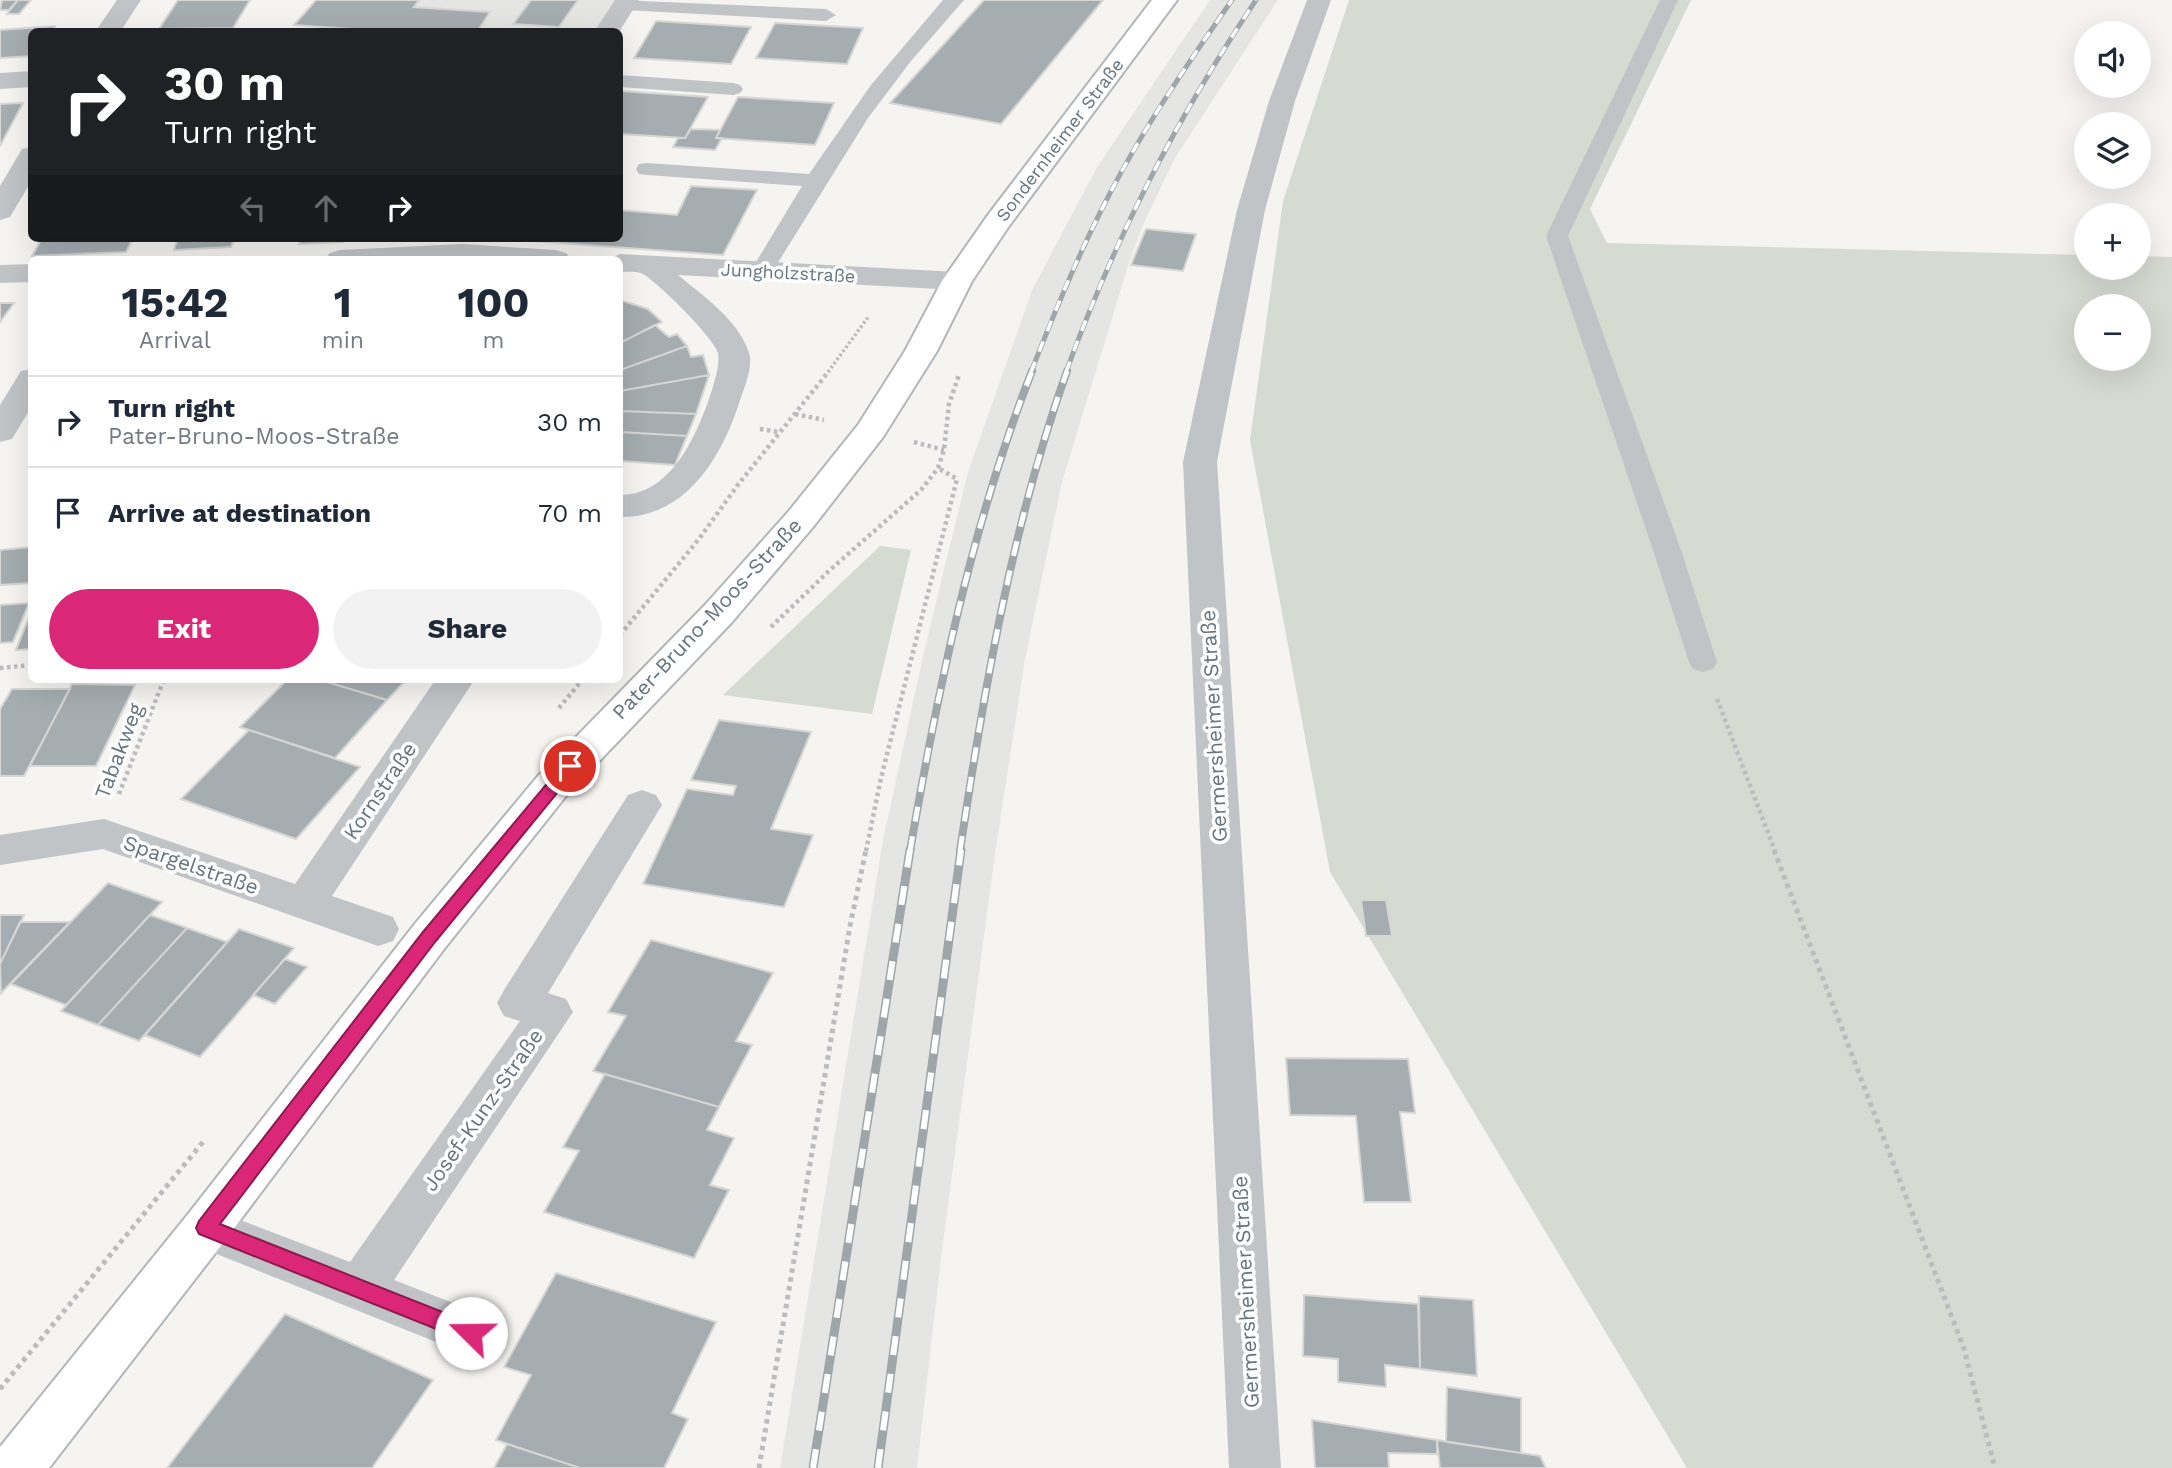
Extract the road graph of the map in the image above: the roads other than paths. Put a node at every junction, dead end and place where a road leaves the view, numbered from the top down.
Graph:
1 (129, 0) edge
2 (952, 0) edge
3 (1165, 0) edge
4 (1319, 0) edge
5 (1669, 0) edge
6 (625, 2) edge
7 (826, 15) dead end
8 (110, 28) edge
9 (609, 28) edge
10 (28, 79) edge
11 (0, 81) edge
12 (623, 81) edge
13 (733, 89) dead end
14 (28, 162) edge
15 (647, 169) dead end
16 (816, 181) junction
17 (0, 211) edge
18 (467, 246) edge
19 (369, 256) edge
20 (535, 256) edge
21 (634, 264) edge
22 (761, 272) junction
23 (28, 273) edge
24 (0, 274) edge
25 (957, 281) junction
26 (28, 386) edge
27 (0, 432) edge
28 (623, 509) edge
29 (1703, 663) road end
30 (453, 683) edge
31 (642, 805) dead end
32 (0, 850) edge
33 (304, 904) junction
34 (378, 929) dead end
35 (206, 1228) junction
36 (360, 1289) junction
37 (471, 1333) dead end
38 (16, 1468) edge
39 (1255, 1468) edge

1 - 8 street
2 - 16 lane
3 - 25 main road, Sondernheimer Straße
4 - 39 street, Germersheimer Straße
5 - 29 lane
6 - 7 lane
6 - 9 street
10 - 11 street
12 - 13 lane
14 - 17 street
15 - 16 lane
16 - 22 lane
18 - 19 street
18 - 20 street
21 - 22 street, Jungholzstraße
21 - 28 street
22 - 25 street, Jungholzstraße
23 - 24 street
25 - 35 main road, Pater-Bruno-Moos-Straße
26 - 27 street
30 - 33 street, Kornstraße
31 - 36 street, Josef-Kunz-Straße
32 - 33 street, Spargelstraße
33 - 34 street, Spargelstraße
35 - 36 street
35 - 38 main road, Pater-Bruno-Moos-Straße
36 - 37 street

